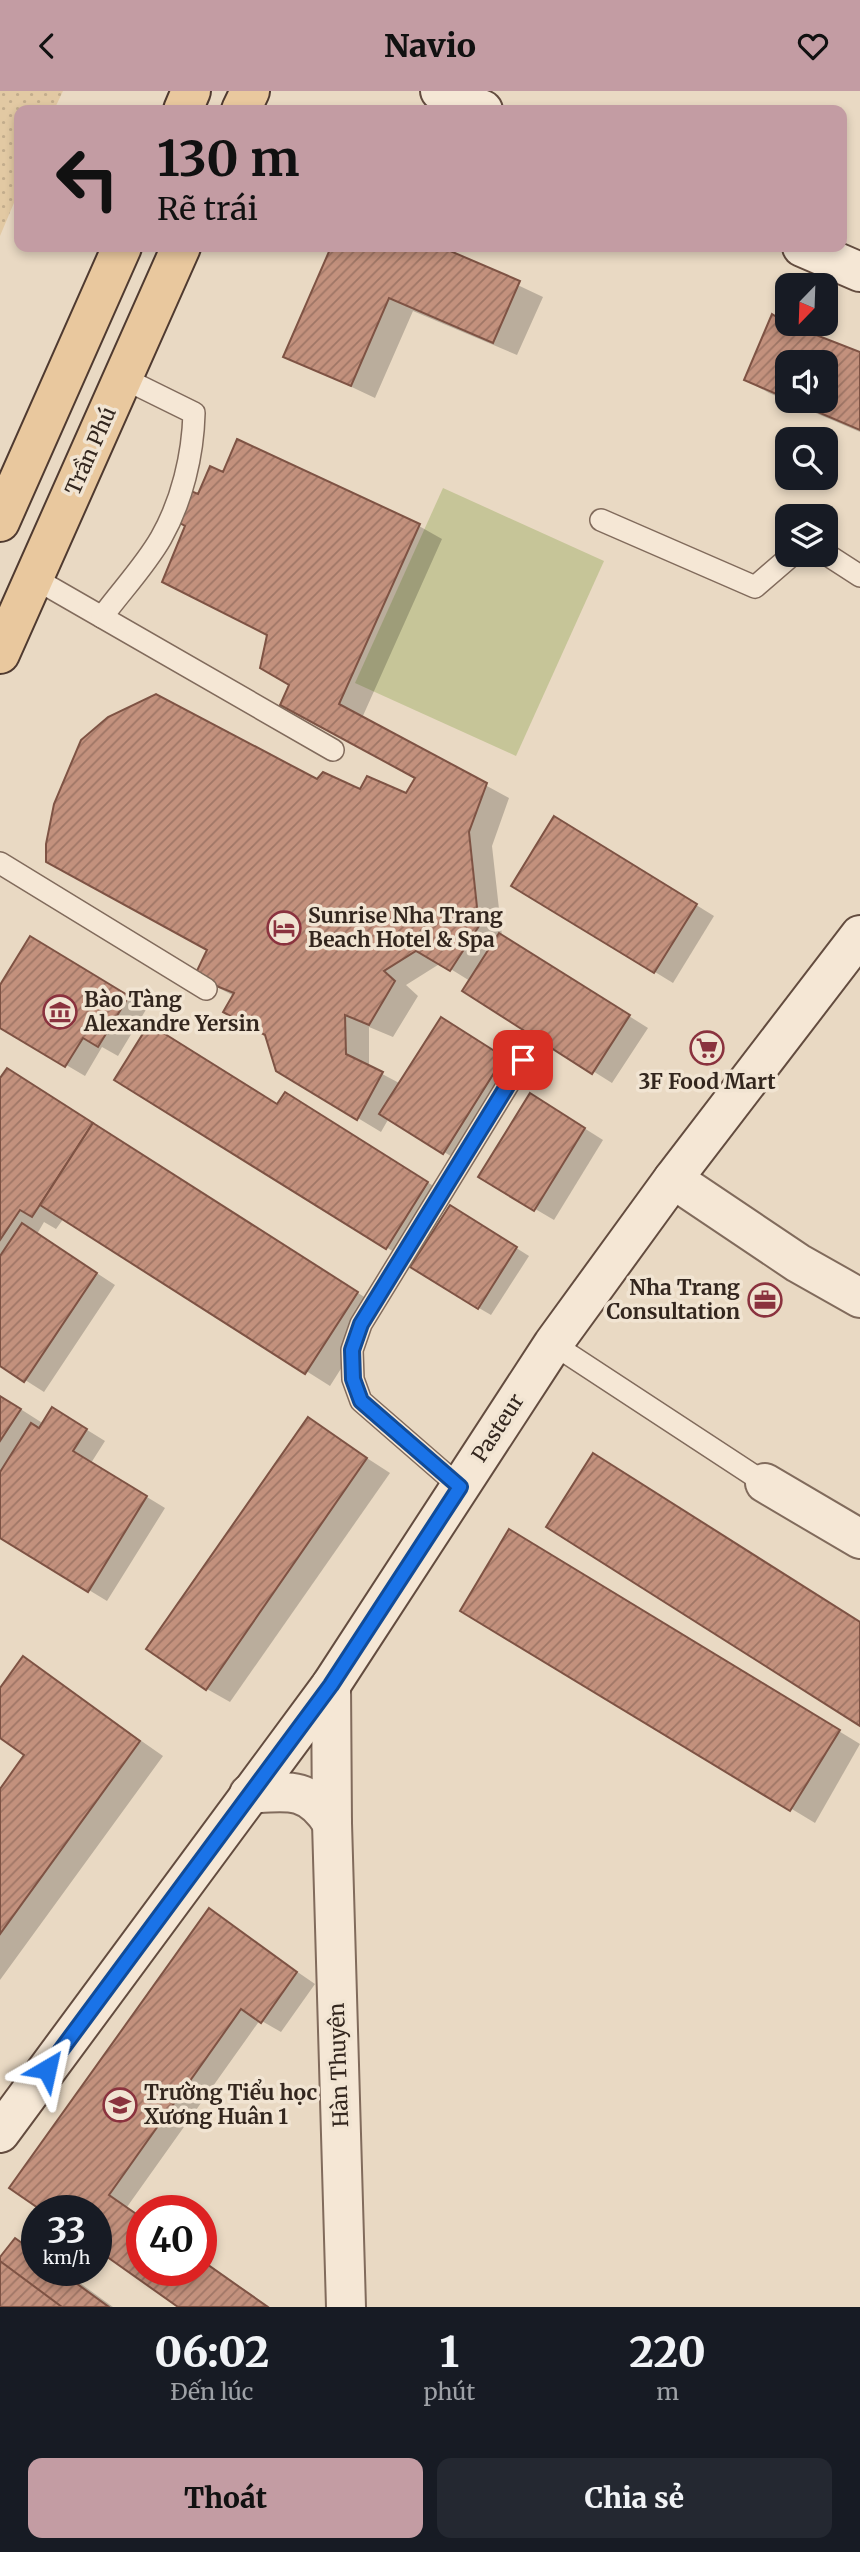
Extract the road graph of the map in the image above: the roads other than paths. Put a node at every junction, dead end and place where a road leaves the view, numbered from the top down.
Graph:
1 (440, 91) edge
2 (472, 105) edge
3 (120, 252) edge
4 (179, 252) edge
5 (814, 252) edge
6 (860, 272) edge
7 (123, 378) junction
8 (601, 520) dead end
9 (0, 522) edge
10 (838, 562) edge
11 (778, 567) edge
12 (860, 576) edge
13 (34, 578) junction
14 (102, 617) junction
15 (0, 654) edge
16 (333, 750) dead end
17 (0, 863) edge
18 (860, 936) edge
19 (206, 989) dead end
20 (523, 1060) dead end
21 (673, 1179) junction
22 (860, 1298) edge
23 (553, 1344) junction
24 (765, 1483) joint
25 (460, 1487) junction
26 (860, 1539) edge
27 (331, 1685) junction
28 (249, 1794) junction
29 (332, 1823) junction
30 (0, 2133) edge
31 (346, 2307) edge

1 - 2 street
3 - 9 main road
4 - 7 main road, Trần Phú
5 - 6 street
7 - 13 main road, Trần Phú
7 - 14 lane
8 - 11 lane
10 - 12 lane
13 - 14 lane
13 - 15 main road, Trần Phú
14 - 16 lane
17 - 19 lane
18 - 21 street, Pasteur
20 - 25 lane
21 - 22 street
21 - 23 street, Pasteur
23 - 24 lane
23 - 25 street, Pasteur
24 - 26 street
25 - 27 street, Pasteur
27 - 28 street, Pasteur
27 - 29 street, Hàn Thuyên
28 - 29 street
28 - 30 street, Pasteur
29 - 31 street, Hàn Thuyên

